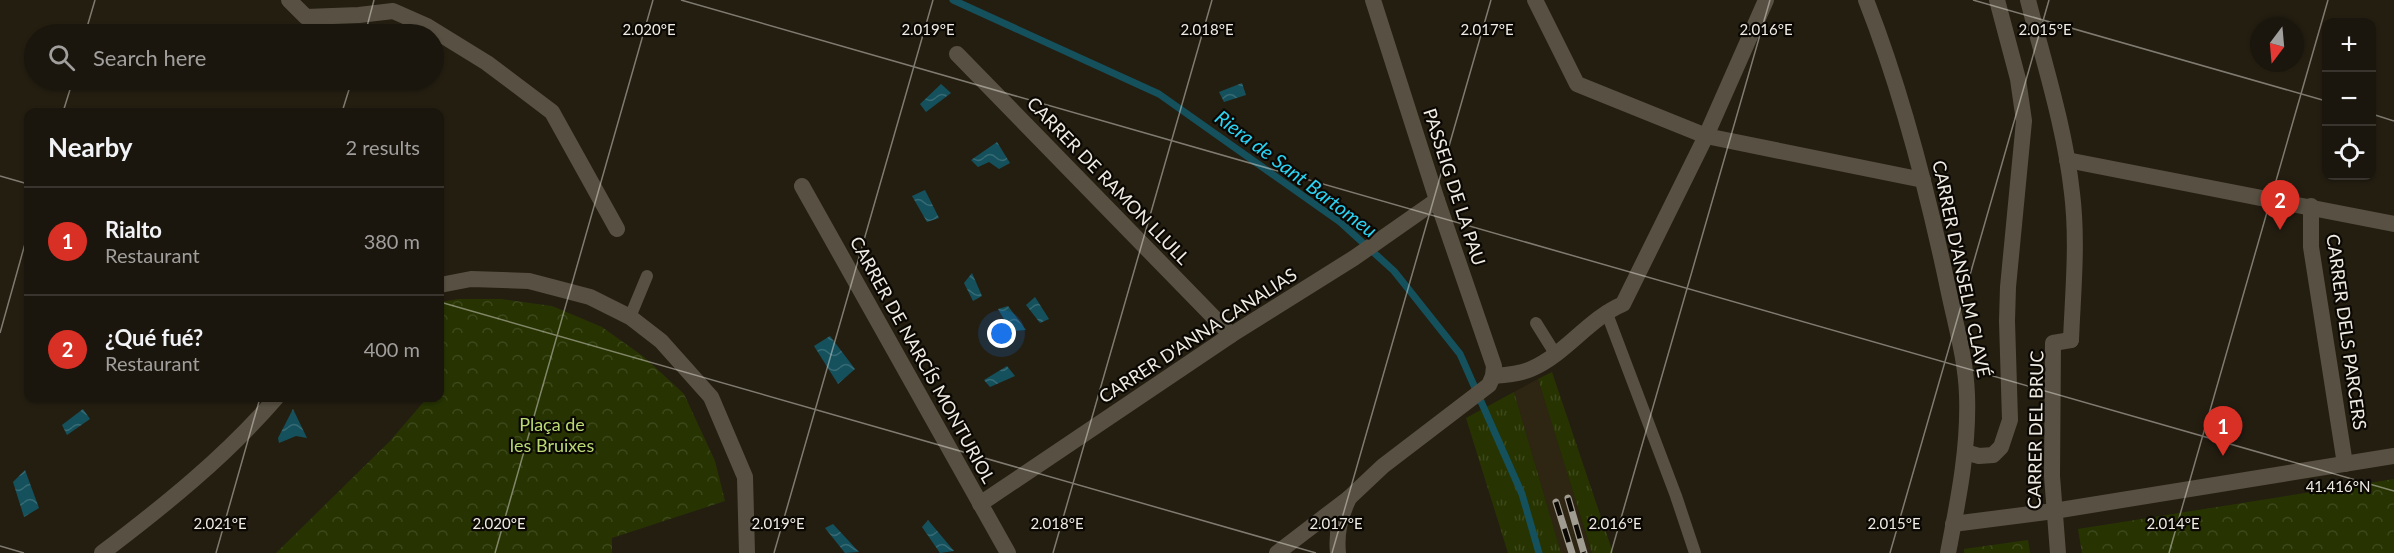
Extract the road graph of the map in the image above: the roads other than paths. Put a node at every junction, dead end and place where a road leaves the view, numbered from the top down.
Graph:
1 (289, 0) edge
2 (1373, 0) edge
3 (1535, 0) edge
4 (1766, 0) edge
5 (1866, 0) edge
6 (1997, 0) edge
7 (2028, 0) edge
8 (422, 24) edge
9 (444, 36) edge
10 (957, 54) dead end
11 (1706, 136) junction
12 (2067, 160) junction
13 (1923, 180) junction
14 (802, 186) dead end
15 (1437, 200) junction
16 (2311, 206) junction
17 (2394, 224) edge
18 (617, 229) dead end
19 (647, 276) dead end
20 (444, 284) edge
21 (1606, 311) junction
22 (630, 317) junction
23 (1536, 323) dead end
24 (1231, 335) junction
25 (1556, 355) junction
26 (1491, 381) junction
27 (273, 402) edge
28 (1965, 452) junction
29 (2394, 456) edge
30 (2345, 464) junction
31 (1349, 498) junction
32 (980, 504) junction
33 (2054, 511) junction
34 (1953, 524) junction
35 (102, 553) edge
36 (747, 553) edge
37 (1008, 553) edge
38 (1276, 553) edge
39 (1338, 553) edge
40 (1695, 553) edge
41 (1948, 553) edge
42 (2058, 553) edge

1 - 8 street
2 - 15 street, PASSEIG DE LA PAU
3 - 11 street
4 - 11 street
5 - 13 street, CARRER D'ANSELM CLAVÉ
6 - 28 street
7 - 12 street, CARRER DEL BRUC
9 - 18 street
10 - 24 street, CARRER DE RAMON LLULL
11 - 13 street
11 - 21 street
12 - 16 street
12 - 33 street, CARRER DEL BRUC
13 - 28 street, CARRER D'ANSELM CLAVÉ
14 - 32 street, CARRER DE NARCÍS MONTURIOL
15 - 24 street, CARRER D'ANNA CANALIAS
15 - 26 street, PASSEIG DE LA PAU
16 - 17 street
16 - 30 street, CARRER DELS PARCERS
19 - 22 lane
20 - 22 street
21 - 25 street
21 - 40 lane
22 - 36 street
23 - 25 lane
24 - 32 street, CARRER D'ANNA CANALIAS
25 - 26 street
26 - 31 street
27 - 35 street
28 - 34 street, CARRER D'ANSELM CLAVÉ
29 - 30 street
30 - 33 street
31 - 38 street
31 - 39 street
32 - 37 street, CARRER DE NARCÍS MONTURIOL
33 - 34 street
33 - 42 street, CARRER DEL BRUC
34 - 41 street, CARRER D'ANSELM CLAVÉ

